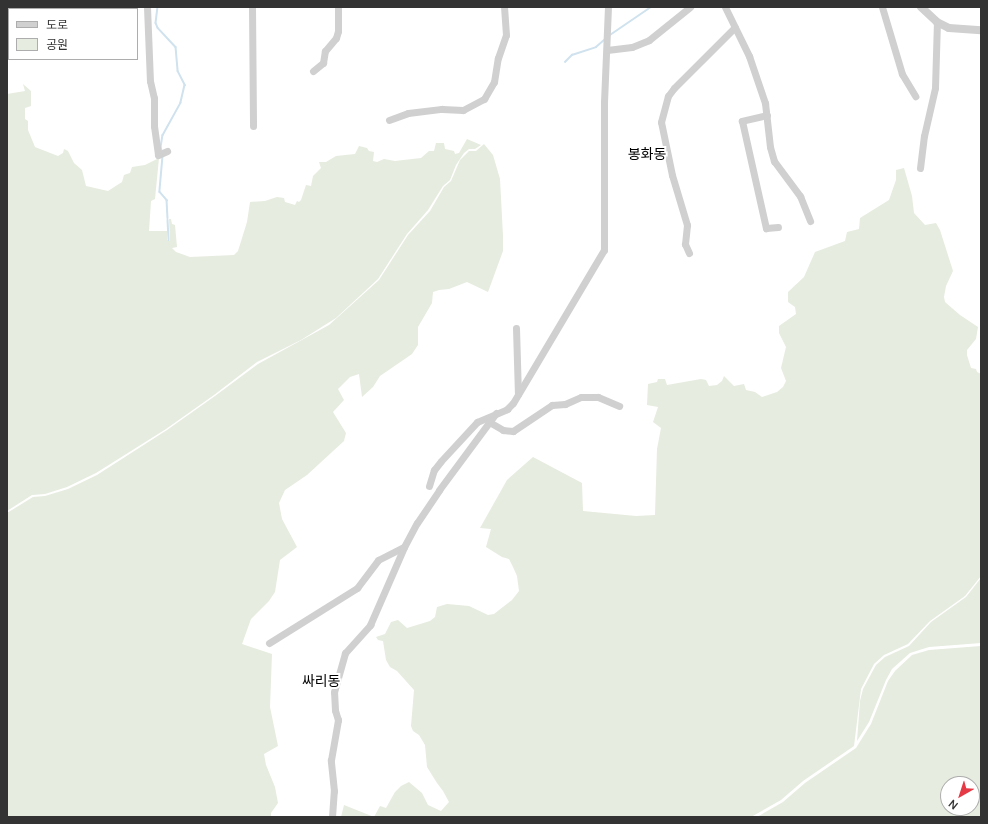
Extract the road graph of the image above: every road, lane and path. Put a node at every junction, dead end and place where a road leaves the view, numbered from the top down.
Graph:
1 (147, 7) edge
2 (252, 7) edge
3 (338, 7) edge
4 (504, 7) edge
5 (608, 7) edge
6 (690, 7) edge
7 (725, 7) edge
8 (882, 7) edge
9 (921, 7) edge
10 (937, 22) junction
11 (735, 27) junction
12 (981, 30) edge
13 (607, 50) junction
14 (313, 70) dead end
15 (914, 96) dead end
16 (767, 115) junction
17 (389, 120) dead end
18 (253, 126) dead end
19 (167, 152) dead end
20 (920, 168) dead end
21 (810, 221) dead end
22 (778, 227) dead end
23 (689, 253) dead end
24 (516, 328) dead end
25 (518, 394) junction
26 (619, 406) dead end
27 (496, 413) junction
28 (491, 423) junction
29 (429, 486) dead end
30 (404, 547) junction
31 (269, 643) dead end
32 (332, 817) edge

1 - 19 street
2 - 18 street
3 - 14 street
4 - 17 street
5 - 13 street
6 - 13 street
7 - 11 street
8 - 15 street
9 - 10 street
10 - 12 street
10 - 20 street
11 - 16 street
11 - 23 street
13 - 25 street
16 - 21 street
16 - 22 street
24 - 25 street
25 - 27 street
26 - 28 street
27 - 28 street
27 - 29 street
28 - 30 street
30 - 31 street
30 - 32 street

